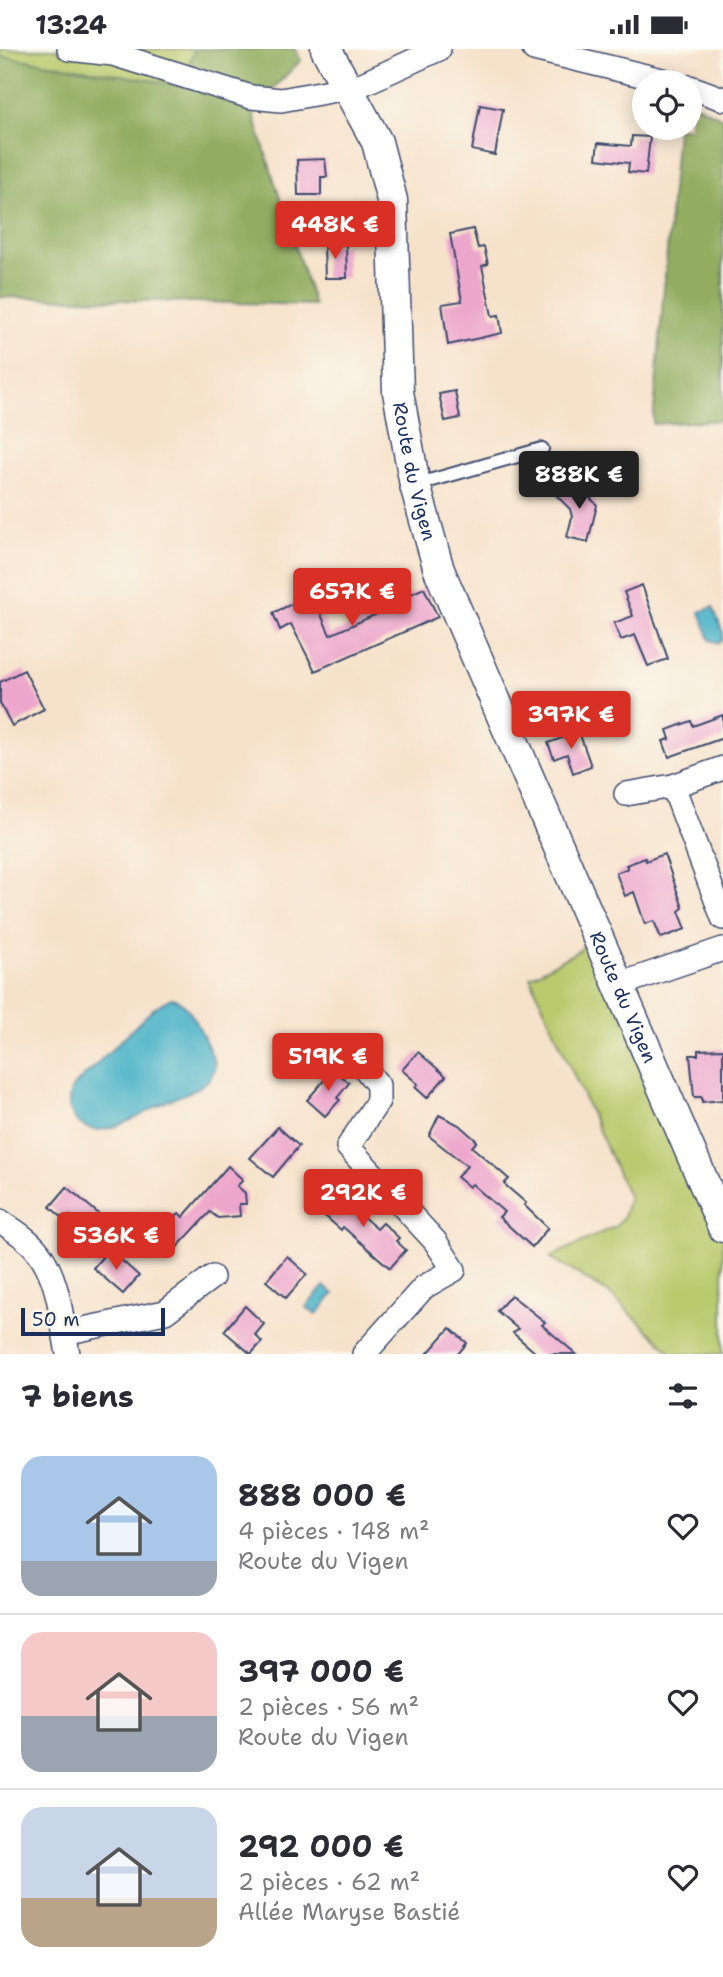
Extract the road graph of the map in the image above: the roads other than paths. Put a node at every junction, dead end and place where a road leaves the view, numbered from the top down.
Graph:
1 (69, 49) edge
2 (326, 49) edge
3 (439, 49) edge
4 (534, 49) edge
5 (632, 73) edge
6 (349, 89) junction
7 (702, 91) edge
8 (723, 99) edge
9 (542, 449) dead end
10 (415, 485) junction
11 (723, 768) edge
12 (673, 786) junction
13 (626, 794) dead end
14 (723, 918) edge
15 (723, 949) edge
16 (618, 985) junction
17 (360, 1062) dead end
18 (0, 1221) edge
19 (723, 1227) edge
20 (212, 1277) dead end
21 (66, 1344) edge
22 (364, 1354) edge

1 - 6 street
2 - 6 street, Route du Vigen
3 - 6 street
4 - 5 street
6 - 10 street, Route du Vigen
7 - 8 street
9 - 10 lane
10 - 16 street, Route du Vigen
11 - 12 street
12 - 13 street
12 - 14 street
15 - 16 street
16 - 19 street, Route du Vigen
17 - 22 street
18 - 21 street
20 - 21 street

